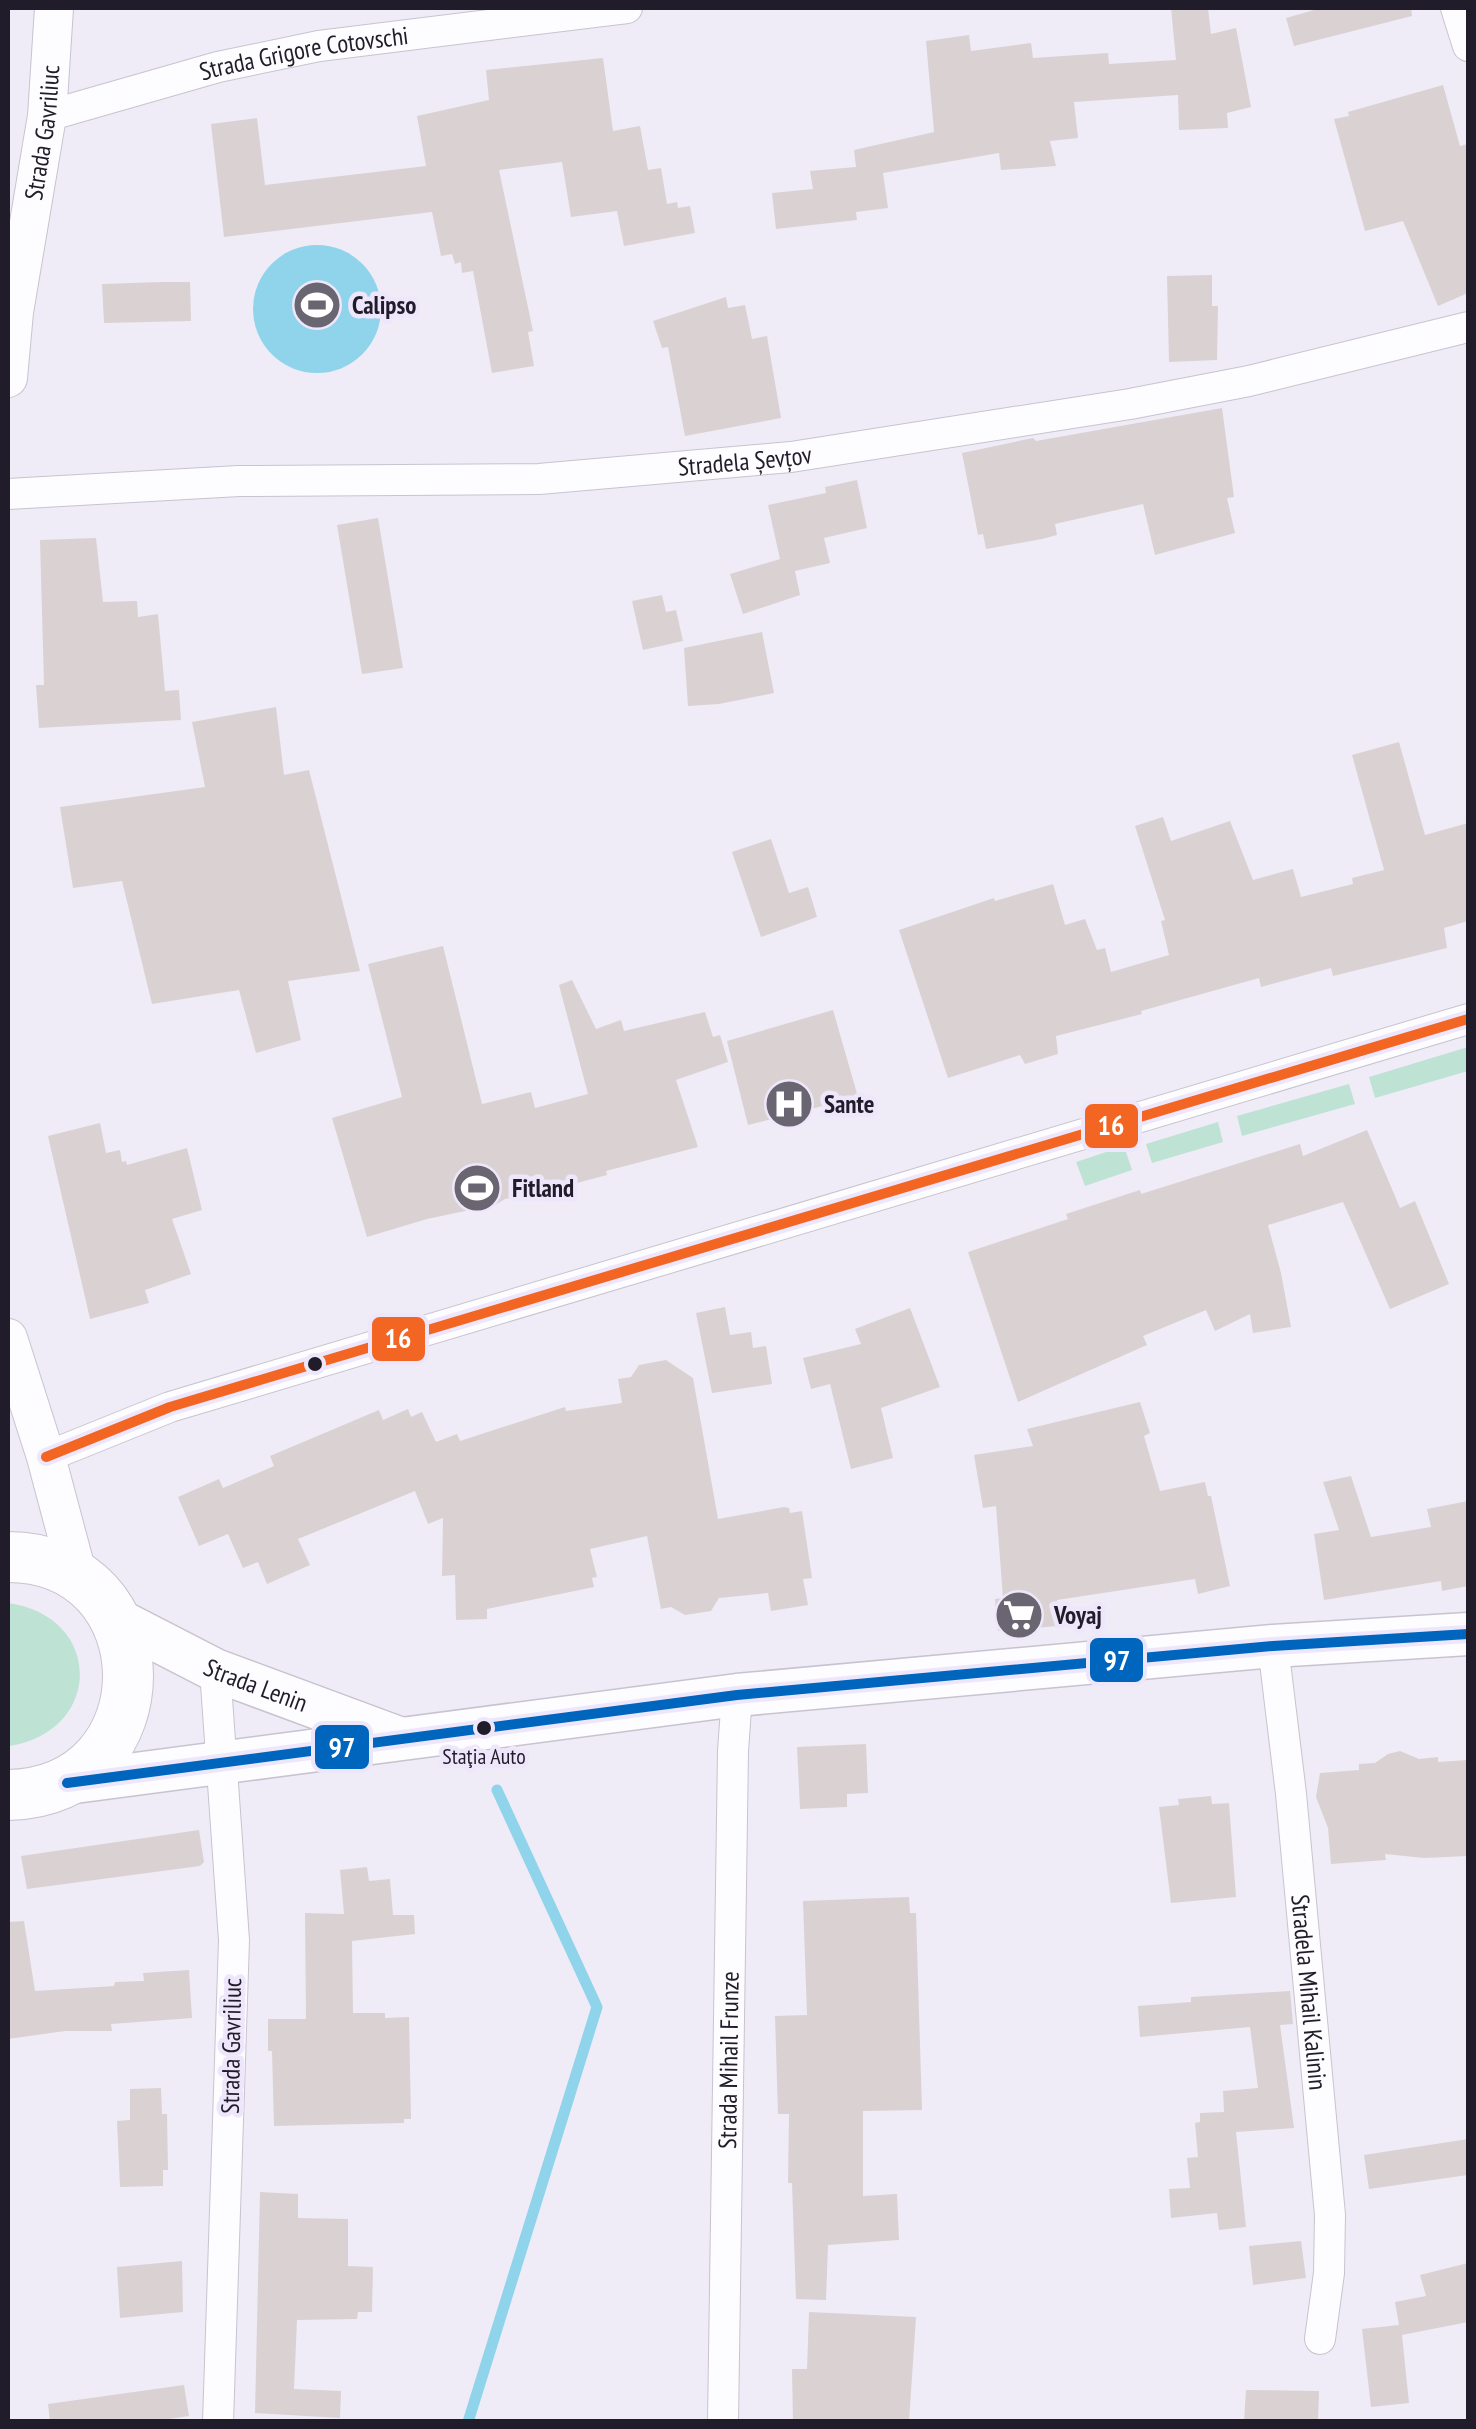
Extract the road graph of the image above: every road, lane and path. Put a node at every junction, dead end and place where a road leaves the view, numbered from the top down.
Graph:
1 (54, 8) edge
2 (627, 8) edge
3 (1456, 8) edge
4 (1468, 46) edge
5 (47, 116) junction
6 (1468, 327) edge
7 (8, 378) edge
8 (8, 494) edge
9 (1468, 1019) edge
10 (8, 1338) edge
11 (46, 1457) junction
12 (8, 1557) edge
13 (78, 1577) junction
14 (116, 1619) junction
15 (1468, 1634) edge
16 (1273, 1646) junction
17 (215, 1670) junction
18 (737, 1696) junction
19 (402, 1739) junction
20 (222, 1762) junction
21 (67, 1783) junction
22 (8, 1795) edge
23 (1320, 2339) dead end
24 (218, 2422) edge
25 (723, 2422) edge

1 - 5 street, Strada Gavriliuc
2 - 5 street, Strada Grigore Cotovschi
3 - 4 street
5 - 7 street, Strada Gavriliuc
6 - 8 street, Stradela Șevțov
9 - 11 street
10 - 11 street
11 - 13 street
12 - 13 main road
13 - 14 main road
14 - 17 main road, Strada Lenin
14 - 21 main road
15 - 16 main road
16 - 18 main road
16 - 23 street, Stradela Mihail Kalinin
17 - 19 main road, Strada Lenin
17 - 20 street, Strada Gavriliuc
18 - 19 main road
18 - 25 street, Strada Mihail Frunze
19 - 20 main road
20 - 21 main road
20 - 24 street, Strada Gavriliuc
21 - 22 main road

